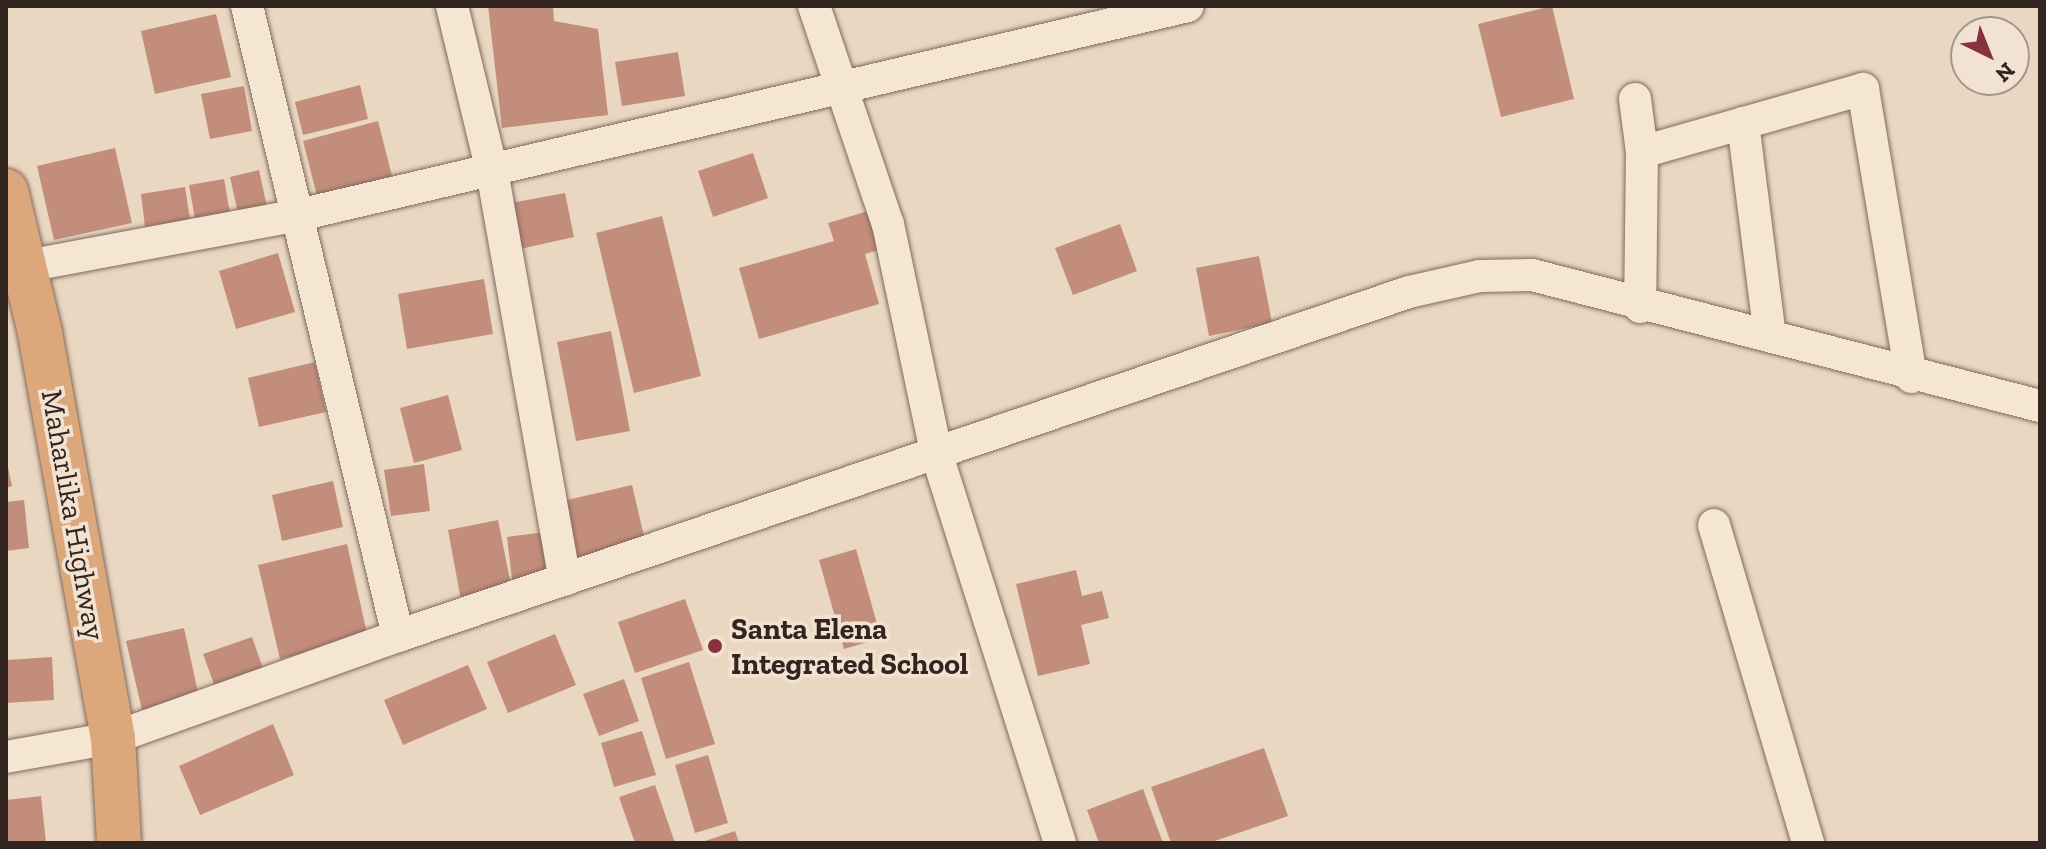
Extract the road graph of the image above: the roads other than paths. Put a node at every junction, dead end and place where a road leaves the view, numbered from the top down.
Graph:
1 (247, 6) edge
2 (452, 6) edge
3 (814, 6) edge
4 (1188, 6) edge
5 (840, 84) junction
6 (1635, 99) dead end
7 (1743, 123) junction
8 (1642, 152) junction
9 (492, 171) junction
10 (6, 191) edge
11 (299, 215) junction
12 (21, 267) junction
13 (1640, 307) junction
14 (1770, 336) junction
15 (1911, 377) junction
16 (2040, 406) edge
17 (936, 452) junction
18 (1714, 525) dead end
19 (565, 580) junction
20 (398, 636) junction
21 (113, 738) junction
22 (6, 757) edge
23 (119, 843) edge
24 (1060, 843) edge
25 (1808, 843) edge

1 - 11 street
2 - 9 street
3 - 5 street
4 - 5 street
5 - 9 street
5 - 17 street
6 - 8 street
7 - 8 street
7 - 14 street
7 - 15 street
8 - 13 street
9 - 11 street
9 - 19 street
10 - 12 highway, Maharlika Highway
11 - 12 street
11 - 20 street
12 - 21 highway, Maharlika Highway
13 - 14 street
13 - 17 street
14 - 15 street
15 - 16 street
17 - 19 street
17 - 24 street
18 - 25 street
19 - 20 street
20 - 21 street
21 - 22 street
21 - 23 highway, Maharlika Highway

